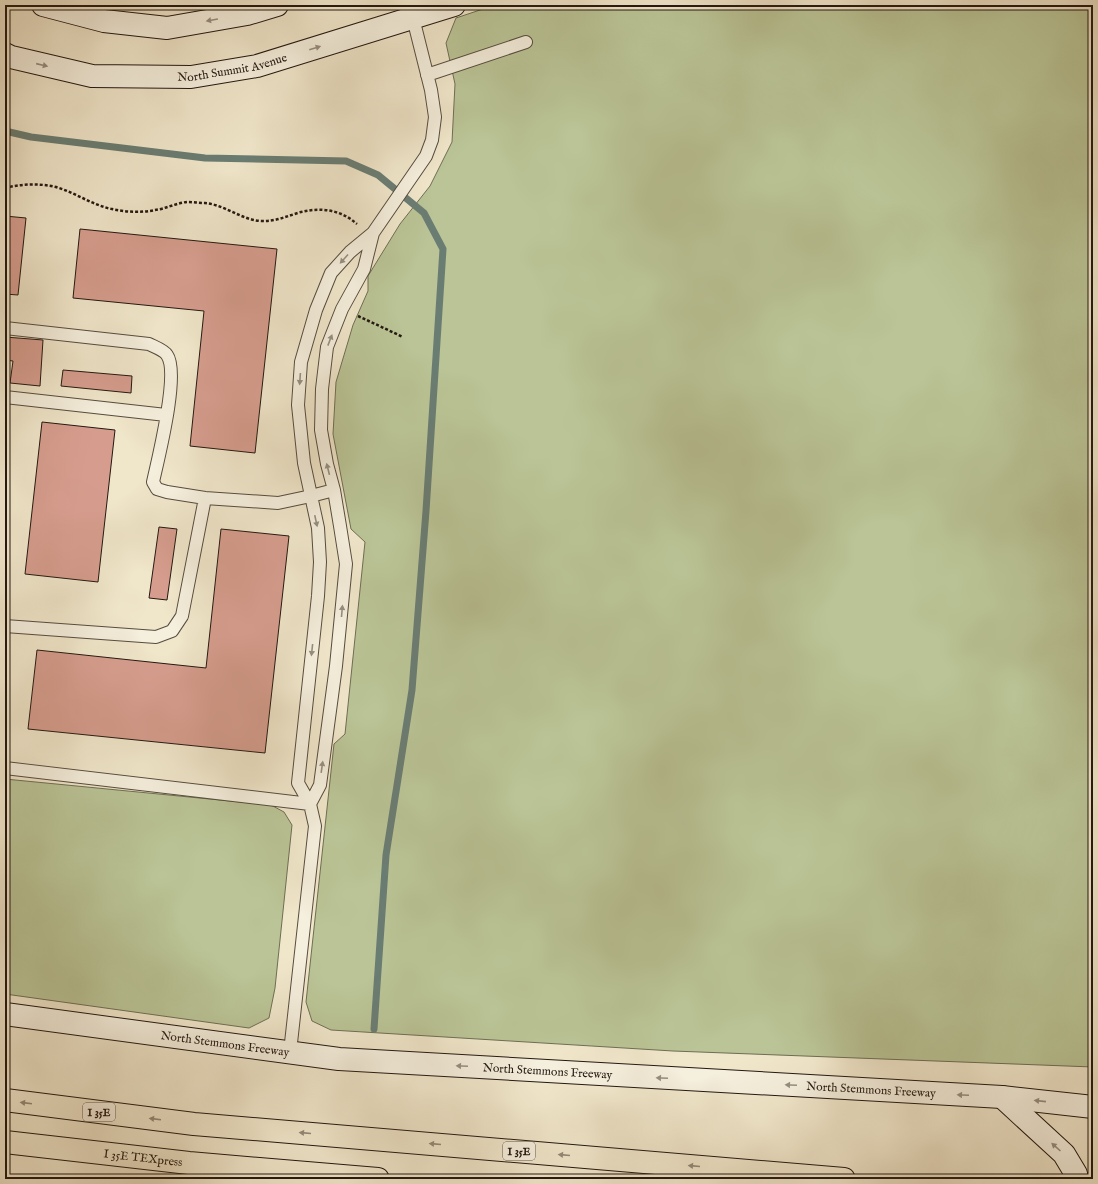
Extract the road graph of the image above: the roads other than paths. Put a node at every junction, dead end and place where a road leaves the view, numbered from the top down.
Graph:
1 (43, 5) edge
2 (277, 5) edge
3 (454, 5) edge
4 (412, 11) edge
5 (526, 42) dead end
6 (5, 54) edge
7 (427, 75) junction
8 (373, 233) junction
9 (5, 328) edge
10 (5, 397) edge
11 (166, 415) junction
12 (334, 490) junction
13 (311, 496) junction
14 (205, 498) junction
15 (5, 626) edge
16 (5, 768) edge
17 (310, 804) junction
18 (5, 1014) edge
19 (290, 1052) junction
20 (1002, 1097) junction
21 (5, 1100) edge
22 (1093, 1107) edge
23 (5, 1142) edge
24 (378, 1179) edge
25 (844, 1179) edge
26 (1077, 1179) edge

2 -> 1 main road
3 - 4 main road, North Summit Avenue
6 -> 4 main road, North Summit Avenue
4 - 7 lane
5 - 7 lane
7 - 8 lane
12 -> 8 lane
8 -> 13 lane
9 - 11 lane
10 - 11 lane
11 - 14 lane
12 - 13 lane
17 -> 12 lane
13 - 14 lane
13 -> 17 lane
14 - 15 lane
16 - 17 lane
17 - 19 lane
18 - 19 main road, North Stemmons Freeway
20 -> 19 main road, North Stemmons Freeway
22 -> 20 main road, North Stemmons Freeway
26 -> 20 main road
25 -> 21 highway, I 35E
23 - 24 highway, I 35E TEXpress

